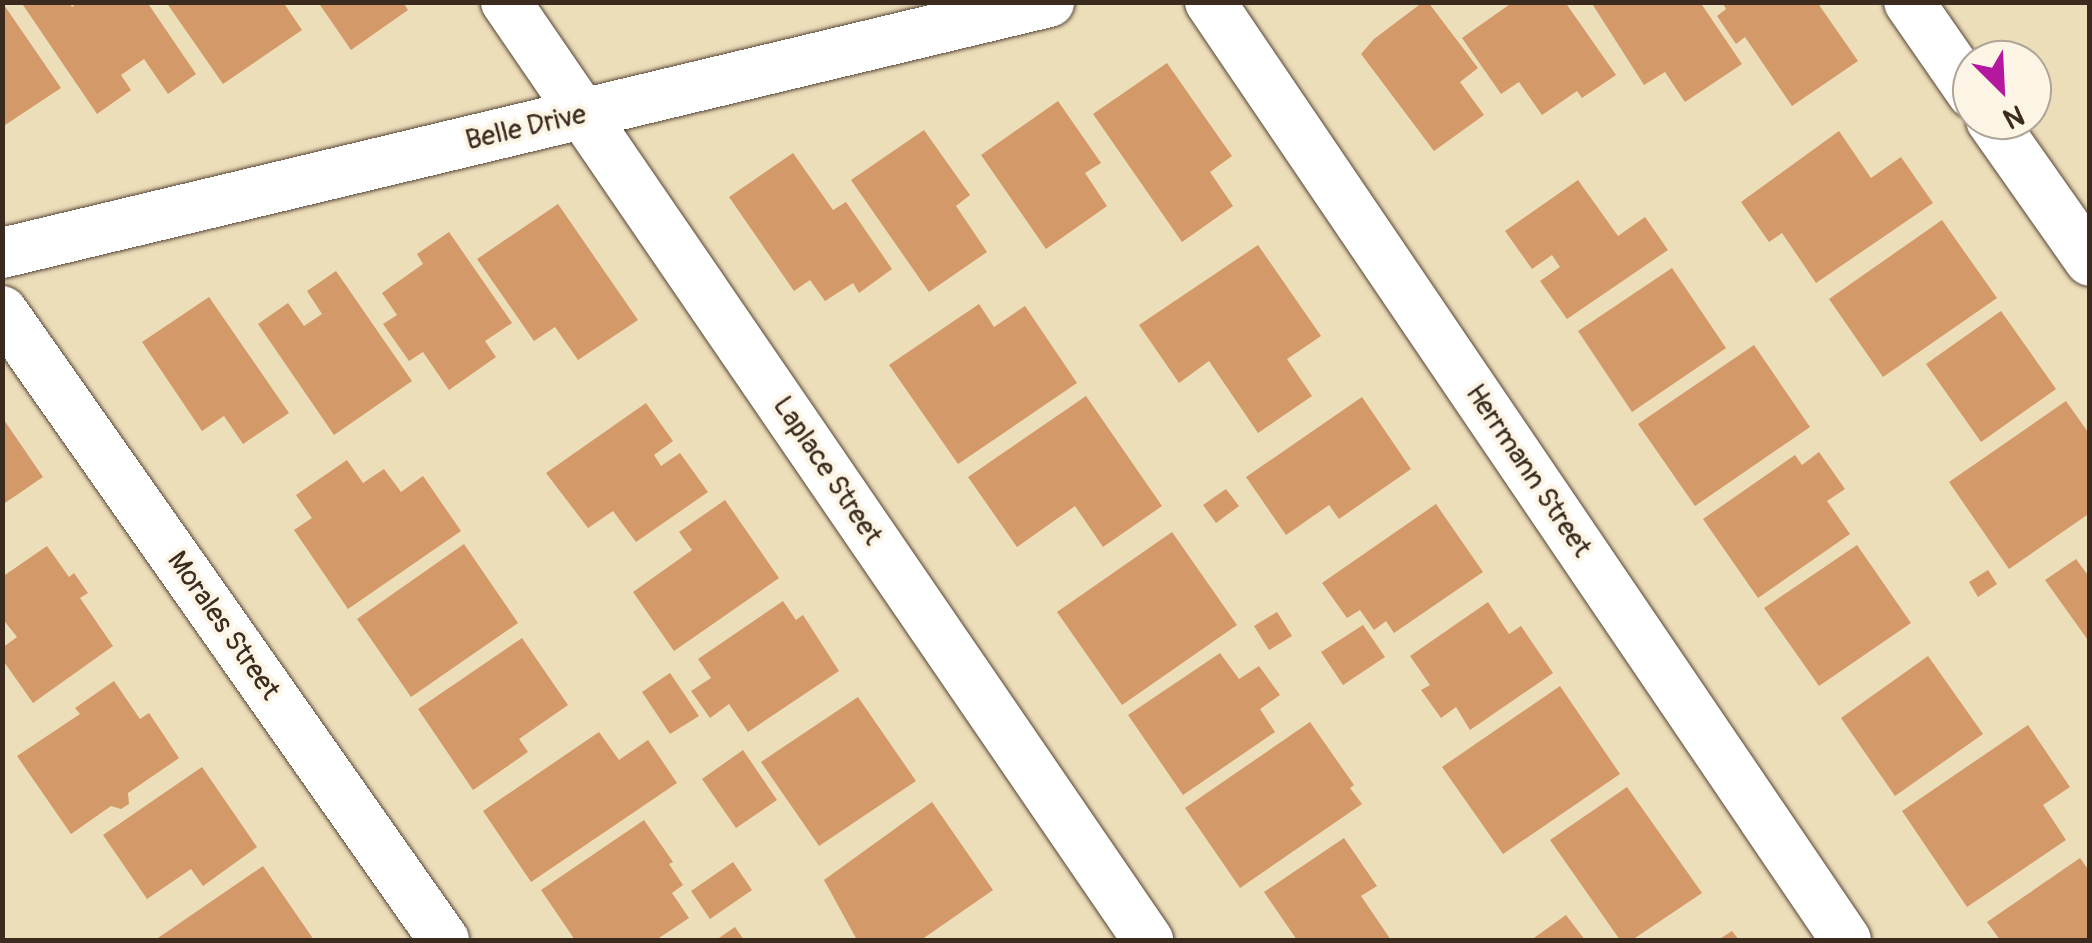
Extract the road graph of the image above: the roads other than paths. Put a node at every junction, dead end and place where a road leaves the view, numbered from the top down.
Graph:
1 (506, 2) edge
2 (1049, 2) edge
3 (1210, 2) edge
4 (1908, 2) edge
5 (1952, 65) edge
6 (583, 115) junction
7 (2005, 140) edge
8 (2, 253) edge
9 (2090, 261) edge
10 (2, 310) edge
11 (444, 940) edge
12 (1148, 940) edge
13 (1846, 940) edge

1 - 6 street, Laplace Street
2 - 6 street, Belle Drive
3 - 13 street, Herrmann Street
4 - 5 street
6 - 8 street, Belle Drive
6 - 12 street, Laplace Street
7 - 9 street
10 - 11 street, Morales Street

